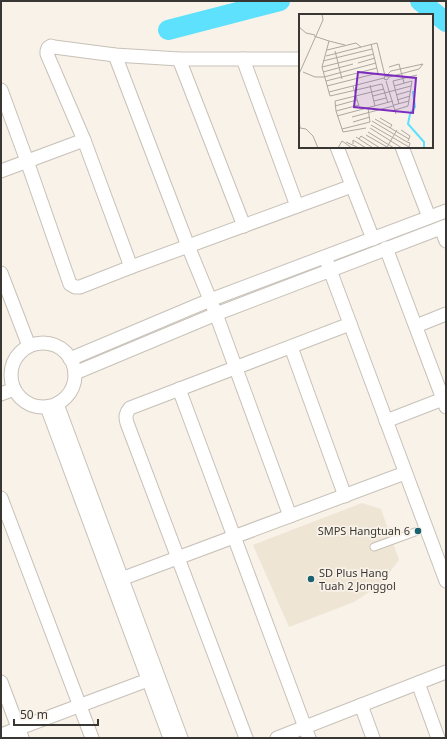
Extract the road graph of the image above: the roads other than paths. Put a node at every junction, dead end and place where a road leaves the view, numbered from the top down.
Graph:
1 (115, 55) junction
2 (179, 59) junction
3 (243, 59) junction
4 (299, 59) edge
5 (1, 90) edge
6 (84, 140) junction
7 (337, 148) edge
8 (402, 148) edge
9 (28, 161) junction
10 (1, 171) edge
11 (352, 186) junction
12 (297, 206) junction
13 (446, 211) edge
14 (430, 217) junction
15 (244, 226) junction
16 (444, 227) edge
17 (373, 239) junction
18 (446, 241) edge
19 (188, 246) junction
20 (386, 248) junction
21 (324, 257) junction
22 (131, 267) junction
23 (330, 270) junction
24 (1, 273) edge
25 (210, 300) junction
26 (216, 314) junction
27 (446, 314) edge
28 (350, 324) junction
29 (416, 326) junction
30 (29, 346) junction
31 (291, 347) junction
32 (70, 359) junction
33 (236, 368) junction
34 (6, 370) edge
35 (75, 373) junction
36 (442, 383) edge
37 (14, 389) junction
38 (179, 389) junction
39 (1, 394) edge
40 (445, 403) edge
41 (52, 405) junction
42 (386, 421) junction
43 (405, 473) junction
44 (345, 496) junction
45 (1, 498) edge
46 (290, 516) junction
47 (426, 528) junction
48 (235, 537) junction
49 (374, 547) dead end
50 (178, 558) junction
51 (443, 566) edge
52 (117, 581) junction
53 (446, 581) edge
54 (446, 672) edge
55 (153, 678) junction
56 (1, 682) edge
57 (418, 683) junction
58 (361, 705) junction
59 (80, 706) junction
60 (20, 733) edge
61 (307, 733) edge
62 (1, 735) edge
63 (92, 738) edge
64 (170, 738) edge
65 (181, 738) edge
66 (246, 738) edge
67 (277, 738) edge
68 (373, 738) edge
69 (438, 738) edge

1 - 2 street
1 - 6 street
1 - 19 street
2 - 3 street
2 - 15 street
3 - 4 street
3 - 12 street
5 - 9 street
6 - 9 street
6 - 22 street
7 - 11 street
8 - 14 street
9 - 10 street
9 - 22 street
11 - 12 street
11 - 17 street
12 - 15 street
13 - 14 street
14 - 17 street
15 - 19 street
16 - 18 street
16 - 20 street
17 - 21 street
19 - 22 street
19 - 25 street
20 - 23 street
20 - 29 street
21 - 23 street
21 - 25 street
23 - 26 street
23 - 28 street
24 - 30 street
25 - 26 street
25 - 32 street
26 - 33 street
26 - 35 street
27 - 29 street
28 - 31 street
28 - 42 street
29 - 36 street
30 - 32 street
30 - 34 street
31 - 33 street
31 - 44 street
32 - 35 street
33 - 38 street
33 - 46 street
34 - 37 street
35 - 41 street
36 - 40 street
37 - 39 street
37 - 41 street
38 - 48 street
38 - 50 street
40 - 42 street
41 - 52 street
42 - 43 street
43 - 44 street
43 - 47 street
44 - 46 street
45 - 59 street
46 - 48 street
47 - 49 lane
47 - 51 street
48 - 50 street
48 - 61 street
50 - 52 street
50 - 66 street
51 - 53 street
52 - 55 street
54 - 57 street
55 - 59 street
55 - 64 street
55 - 65 street
56 - 60 street
57 - 58 street
57 - 69 street
58 - 61 street
58 - 68 street
59 - 60 street
59 - 63 street
60 - 62 street
61 - 67 street

